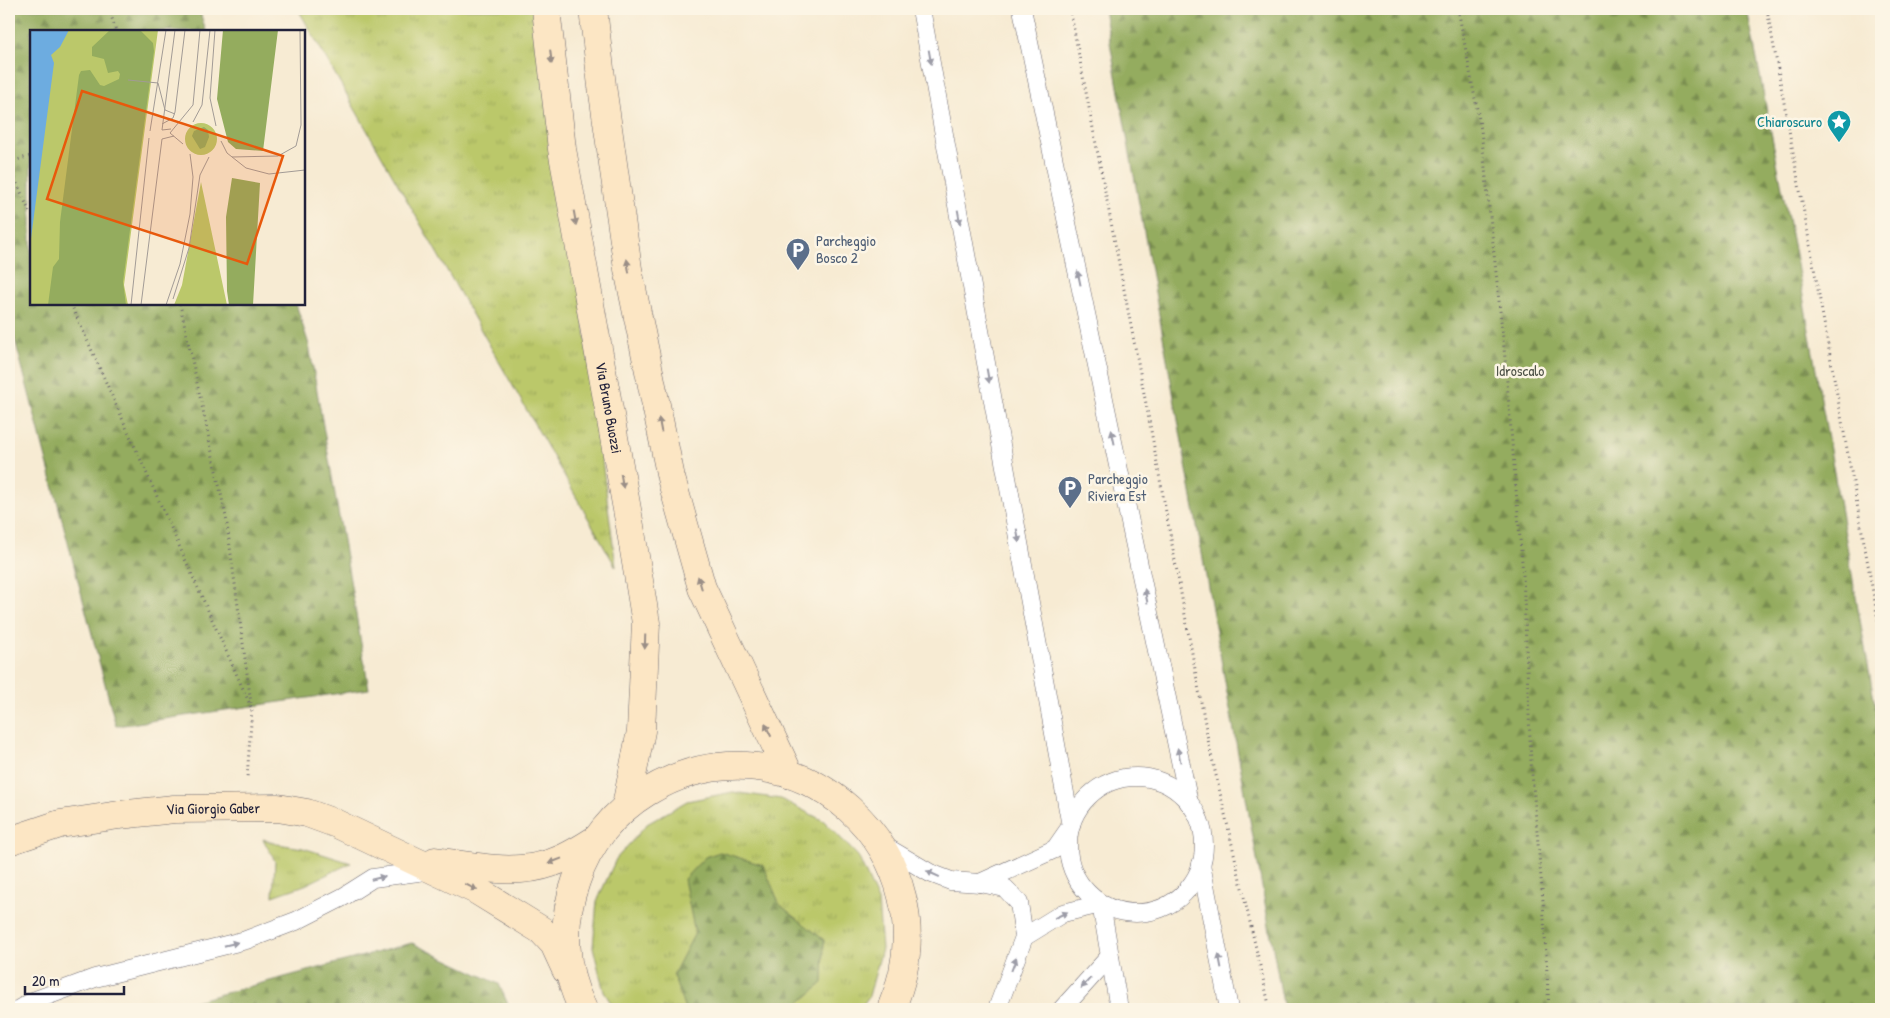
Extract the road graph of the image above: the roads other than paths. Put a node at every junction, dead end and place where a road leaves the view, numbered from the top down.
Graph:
1 (546, 9) edge
2 (593, 9) edge
3 (921, 9) edge
4 (1022, 9) edge
5 (789, 774) junction
6 (1189, 803) junction
7 (626, 806) junction
8 (1071, 826) junction
9 (598, 838) junction
10 (9, 841) edge
11 (881, 844) junction
12 (412, 858) junction
13 (1201, 864) junction
14 (436, 869) junction
15 (980, 883) junction
16 (1101, 904) junction
17 (1024, 937) junction
18 (1110, 956) junction
19 (581, 1005) edge
20 (19, 1009) edge
21 (891, 1009) edge
22 (996, 1009) edge
23 (1062, 1009) edge
24 (1119, 1009) edge
25 (1229, 1009) edge

1 -> 7 main road, Via Bruno Buozzi
5 -> 2 main road
3 -> 8 lane
6 -> 4 lane
5 - 7 main road
5 - 11 main road
6 - 8 lane
6 - 13 lane
7 - 9 main road
8 - 15 lane
8 - 16 lane
9 -> 12 main road, Via Giorgio Gaber
9 - 19 main road
10 - 12 main road, Via Giorgio Gaber
15 -> 11 lane
11 - 21 main road
12 - 14 main road, Via Giorgio Gaber
13 - 16 lane
25 -> 13 lane
14 -> 19 main road, Via Giorgio Gaber
20 -> 14 lane
15 - 17 lane
17 -> 16 lane
16 - 18 lane
22 -> 17 lane
18 -> 23 lane
18 - 24 lane

